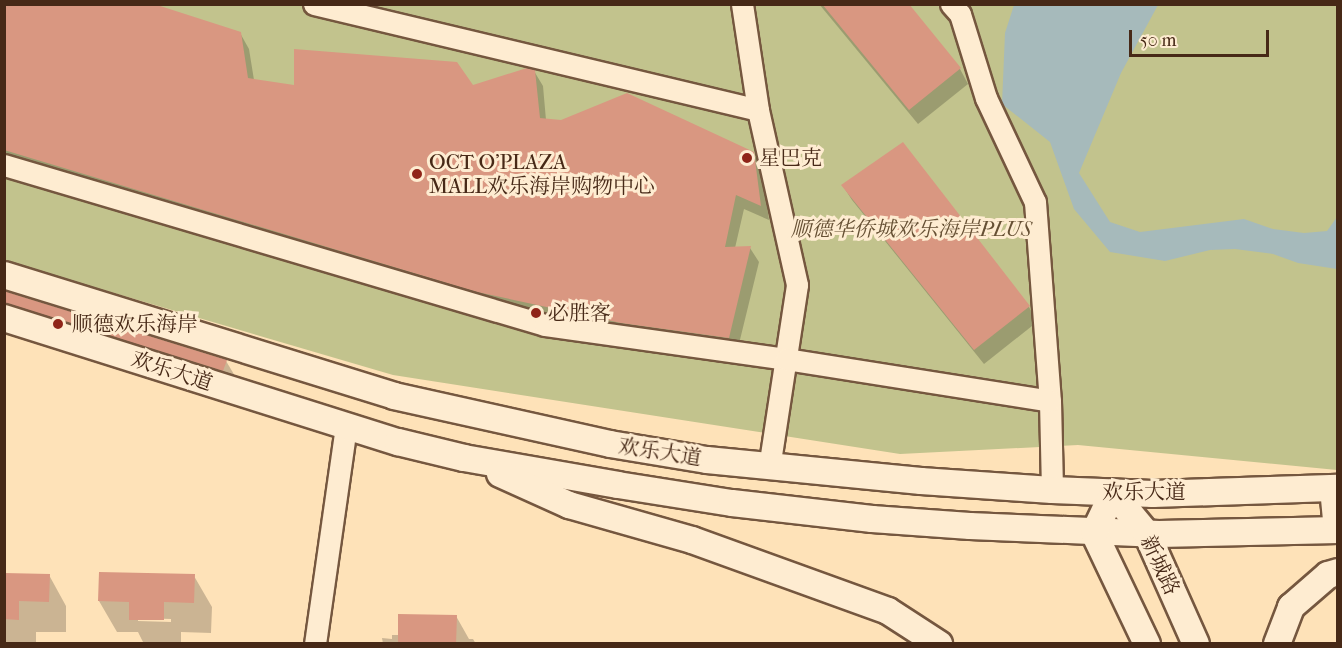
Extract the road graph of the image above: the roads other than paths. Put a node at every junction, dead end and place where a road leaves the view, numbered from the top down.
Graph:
1 (314, 4) edge
2 (742, 4) edge
3 (951, 4) edge
4 (758, 110) junction
5 (4, 165) edge
6 (4, 275) edge
7 (4, 318) edge
8 (786, 359) junction
9 (1050, 401) junction
10 (346, 426) junction
11 (464, 458) junction
12 (769, 466) junction
13 (937, 483) junction
14 (1335, 488) edge
15 (1052, 490) junction
16 (1113, 493) junction
17 (934, 524) junction
18 (1337, 530) edge
19 (1094, 533) junction
20 (1147, 534) junction
21 (1338, 572) edge
22 (315, 644) edge
23 (939, 644) edge
24 (1148, 644) edge
25 (1196, 644) edge
26 (1277, 644) edge

1 - 4 street
2 - 4 street
3 - 9 street
4 - 8 street
5 - 8 street
6 - 12 street, 欢乐大道
7 - 10 street, 欢乐大道
8 - 9 street
8 - 12 street
9 - 15 street
10 - 11 street, 欢乐大道
10 - 22 street
11 - 17 street, 欢乐大道
11 - 23 street
12 - 13 street, 欢乐大道
13 - 15 street, 欢乐大道
13 - 17 street
14 - 16 street, 欢乐大道
14 - 18 street
15 - 16 street, 欢乐大道
16 - 19 street
16 - 20 street, 新城路
17 - 19 street, 欢乐大道
18 - 20 street, 欢乐大道
19 - 20 street, 欢乐大道
19 - 24 street, 新城路
20 - 25 street, 新城路
21 - 26 street

